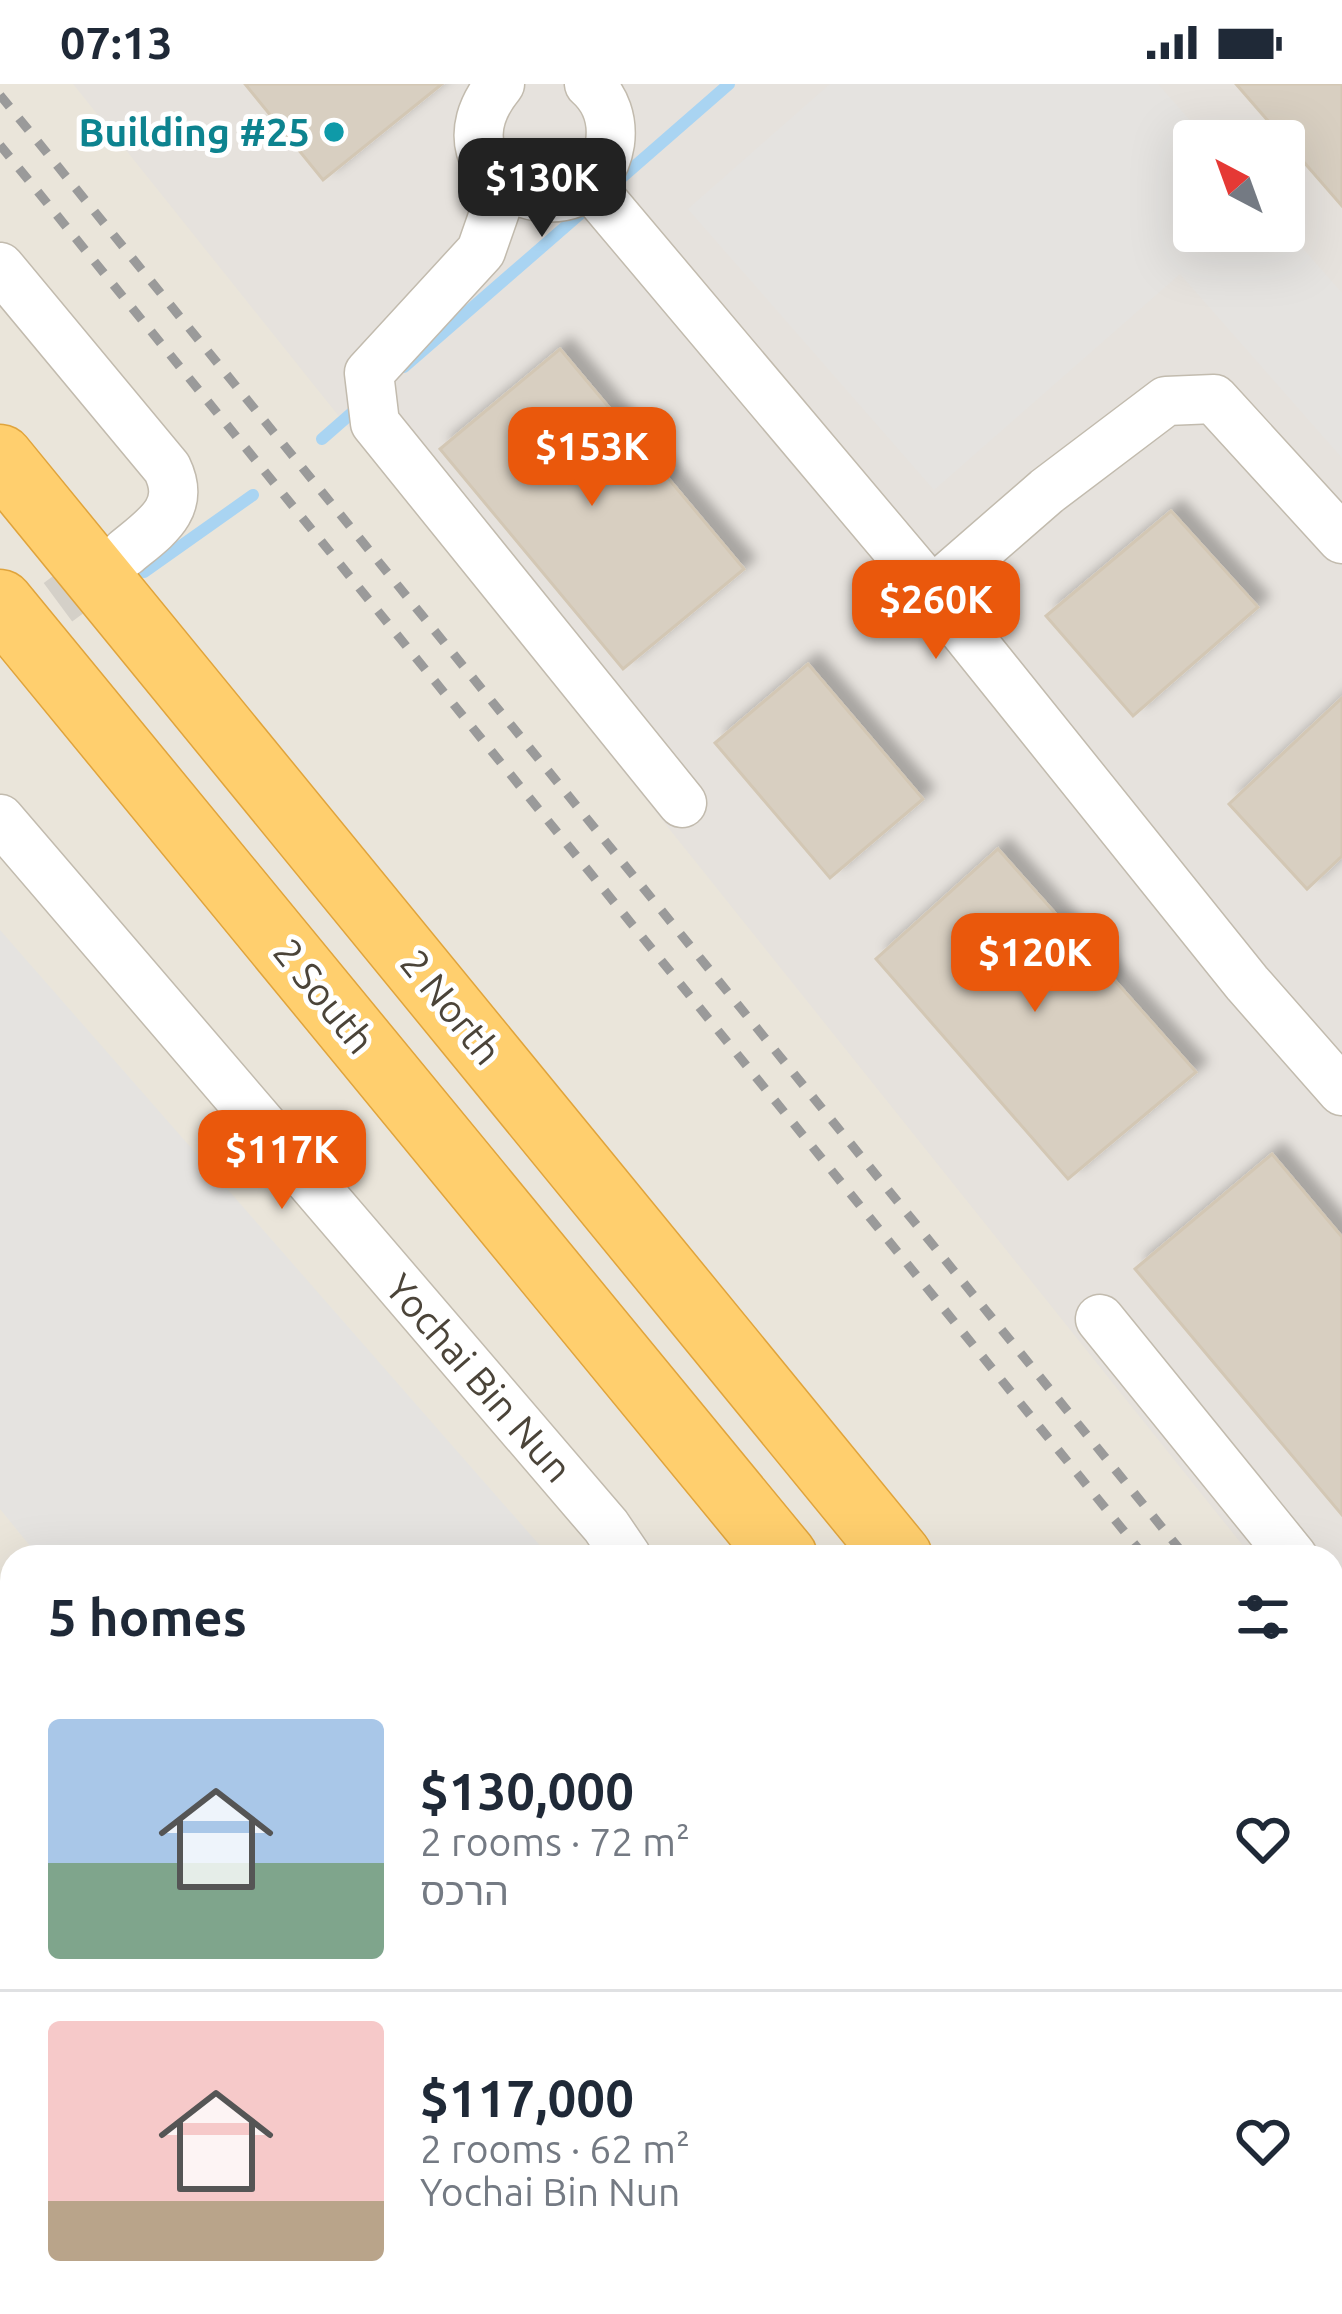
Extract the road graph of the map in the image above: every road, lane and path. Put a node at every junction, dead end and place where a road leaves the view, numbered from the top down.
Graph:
1 (499, 84) edge
2 (596, 86) edge
3 (588, 183) junction
4 (504, 185) junction
5 (0, 267) edge
6 (0, 458) edge
7 (1342, 539) edge
8 (125, 553) tunnel mouth
9 (932, 591) junction
10 (0, 603) edge
11 (682, 802) dead end
12 (0, 819) edge
13 (1342, 1091) edge
14 (1100, 1319) dead end
15 (689, 1440) junction
16 (619, 1545) edge
17 (762, 1545) edge
18 (774, 1545) edge
19 (889, 1545) edge
20 (1283, 1545) edge

1 - 4 street
2 - 3 street
3 - 4 street
3 - 9 street
4 - 11 street
5 - 8 street
6 - 19 highway, 2 North
7 - 9 street
9 - 13 street
10 - 15 highway, 2 South
12 - 16 street, Yochai Bin Nun
14 - 20 street
15 - 17 highway
15 - 18 highway, 2 South

